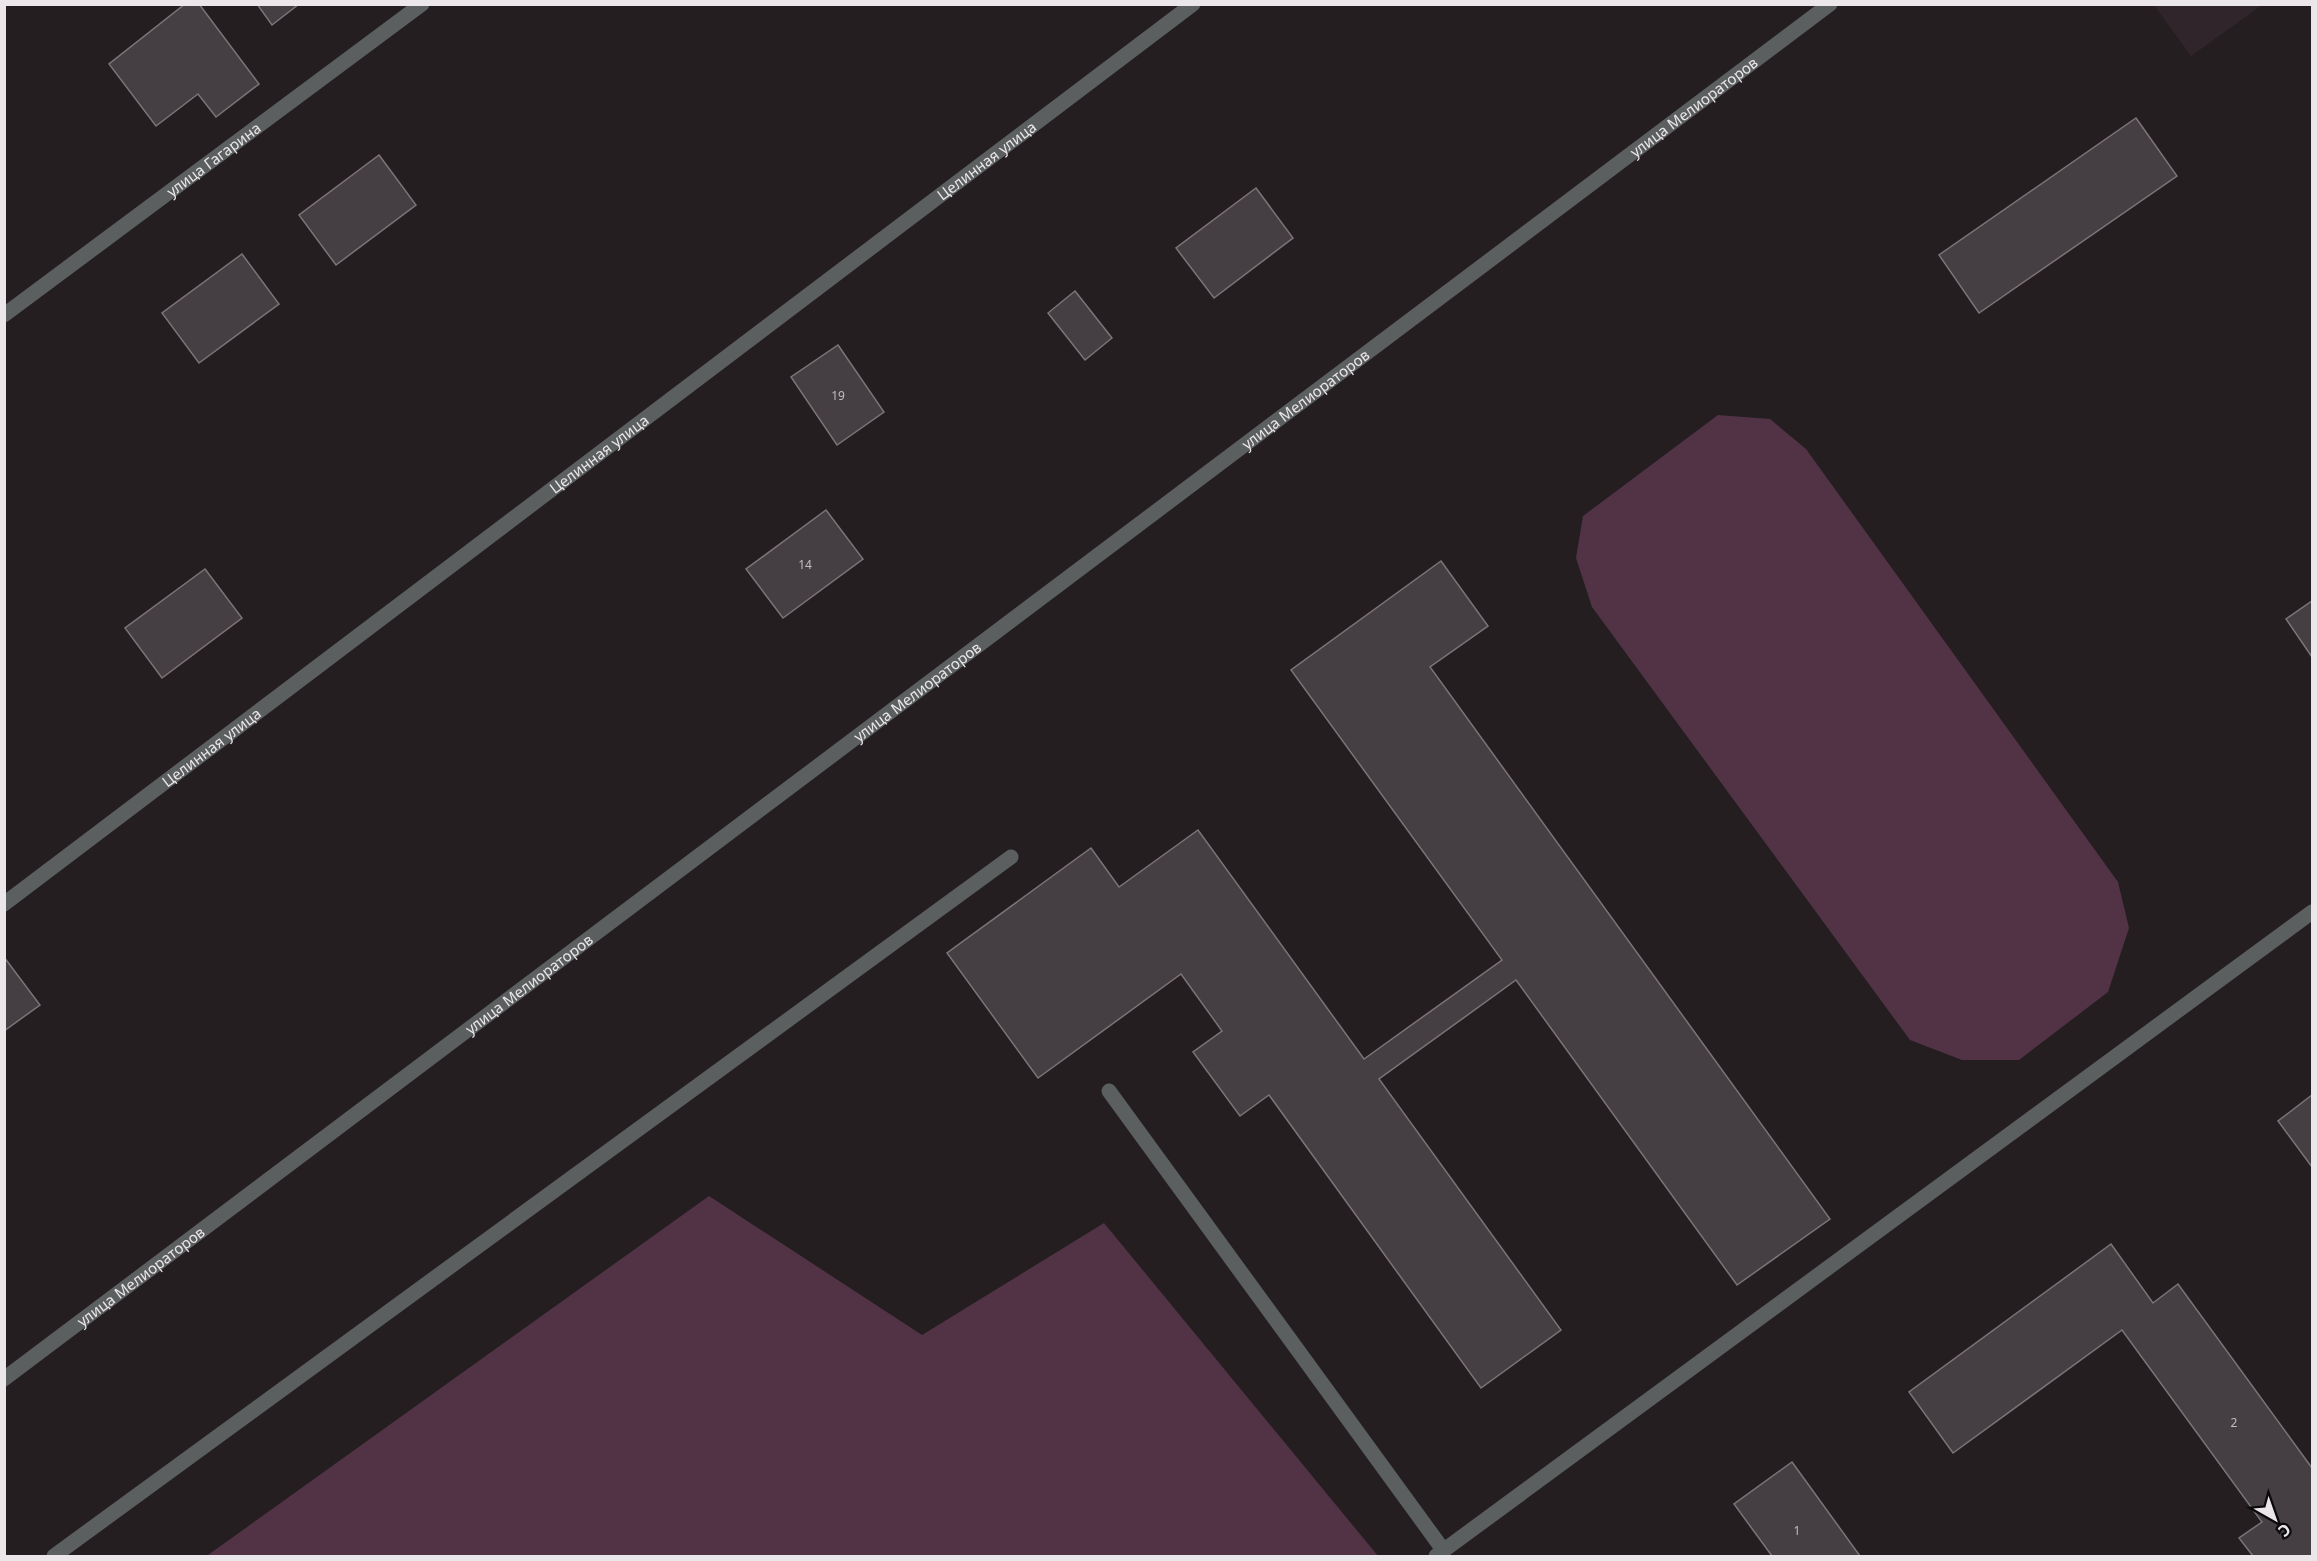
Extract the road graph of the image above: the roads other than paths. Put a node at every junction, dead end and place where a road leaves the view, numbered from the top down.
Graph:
1 (422, 4) edge
2 (1193, 4) edge
3 (1830, 4) edge
4 (4, 315) edge
5 (1011, 857) dead end
6 (4, 904) edge
7 (2313, 912) edge
8 (1109, 1092) dead end
9 (4, 1379) edge
10 (1440, 1554) edge
11 (54, 1557) edge

1 - 4 street, улица Гагарина
2 - 6 street, Целинная улица
3 - 9 street, улица Мелиораторов
5 - 11 street
7 - 10 street
8 - 10 street

